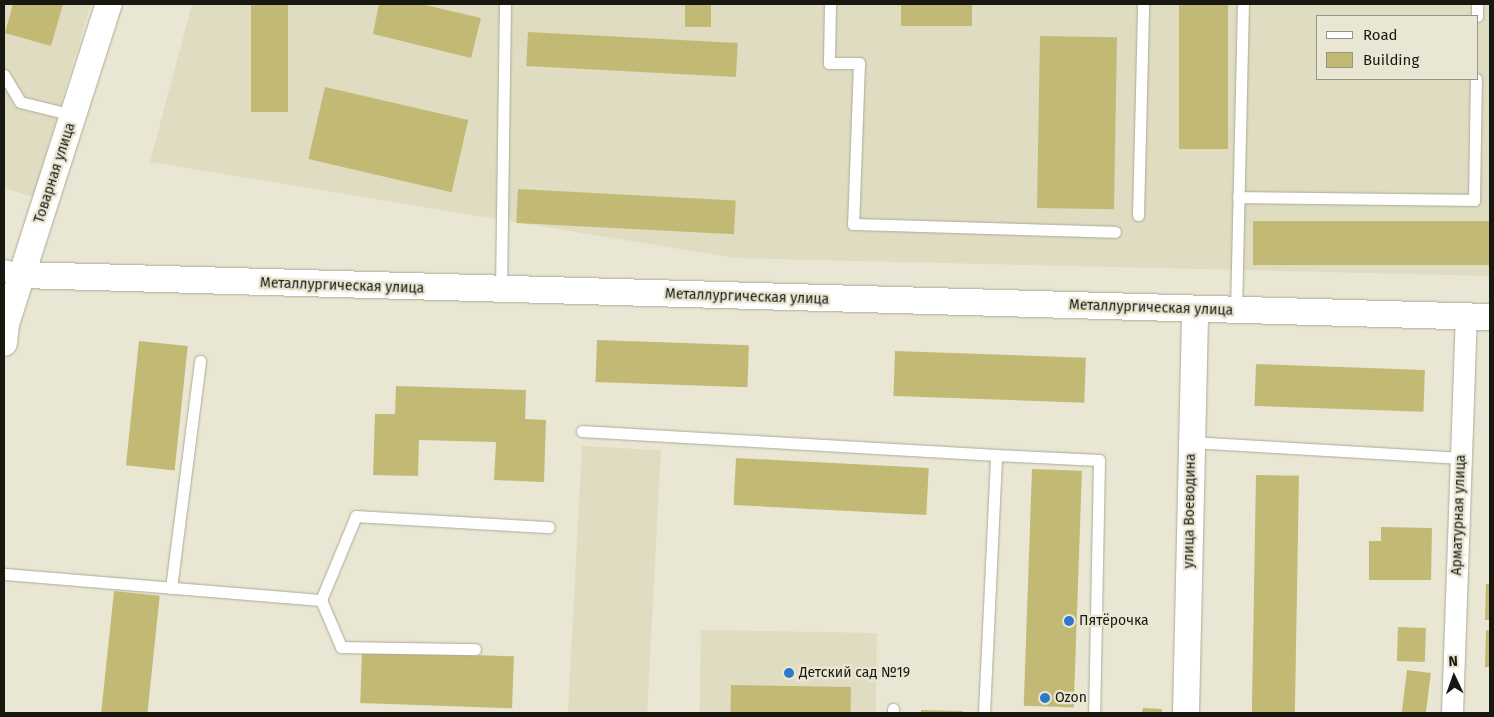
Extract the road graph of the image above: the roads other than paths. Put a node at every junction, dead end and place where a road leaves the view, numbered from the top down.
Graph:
1 (109, 4) edge
2 (505, 4) edge
3 (830, 4) edge
4 (1142, 4) edge
5 (1243, 4) edge
6 (4, 75) edge
7 (1476, 80) edge
8 (73, 116) junction
9 (1238, 197) junction
10 (1138, 215) dead end
11 (1115, 232) dead end
12 (13, 273) edge
13 (501, 291) junction
14 (1195, 310) junction
15 (1236, 311) junction
16 (1478, 316) edge
17 (4, 343) edge
18 (200, 361) dead end
19 (582, 431) dead end
20 (1192, 442) junction
21 (996, 455) junction
22 (1461, 458) junction
23 (549, 527) dead end
24 (4, 574) edge
25 (172, 588) junction
26 (321, 600) junction
27 (476, 649) dead end
28 (984, 713) edge
29 (1094, 713) edge
30 (1186, 713) edge
31 (1452, 713) edge

1 - 8 street, Товарная улица
2 - 13 lane
3 - 11 lane
4 - 10 lane
5 - 9 lane
6 - 8 lane
7 - 9 lane
8 - 12 street, Товарная улица
9 - 15 lane
12 - 13 street, Металлургическая улица
12 - 17 street, Товарная улица
13 - 14 street, Металлургическая улица
14 - 15 street, Металлургическая улица
14 - 20 street, улица Воеводина
15 - 16 street, Металлургическая улица
16 - 22 street, Арматурная улица
18 - 25 lane
19 - 21 lane
20 - 22 lane
20 - 30 street, улица Воеводина
21 - 28 lane
21 - 29 lane
22 - 31 street, Арматурная улица
23 - 26 lane
24 - 25 lane
25 - 26 lane
26 - 27 lane

